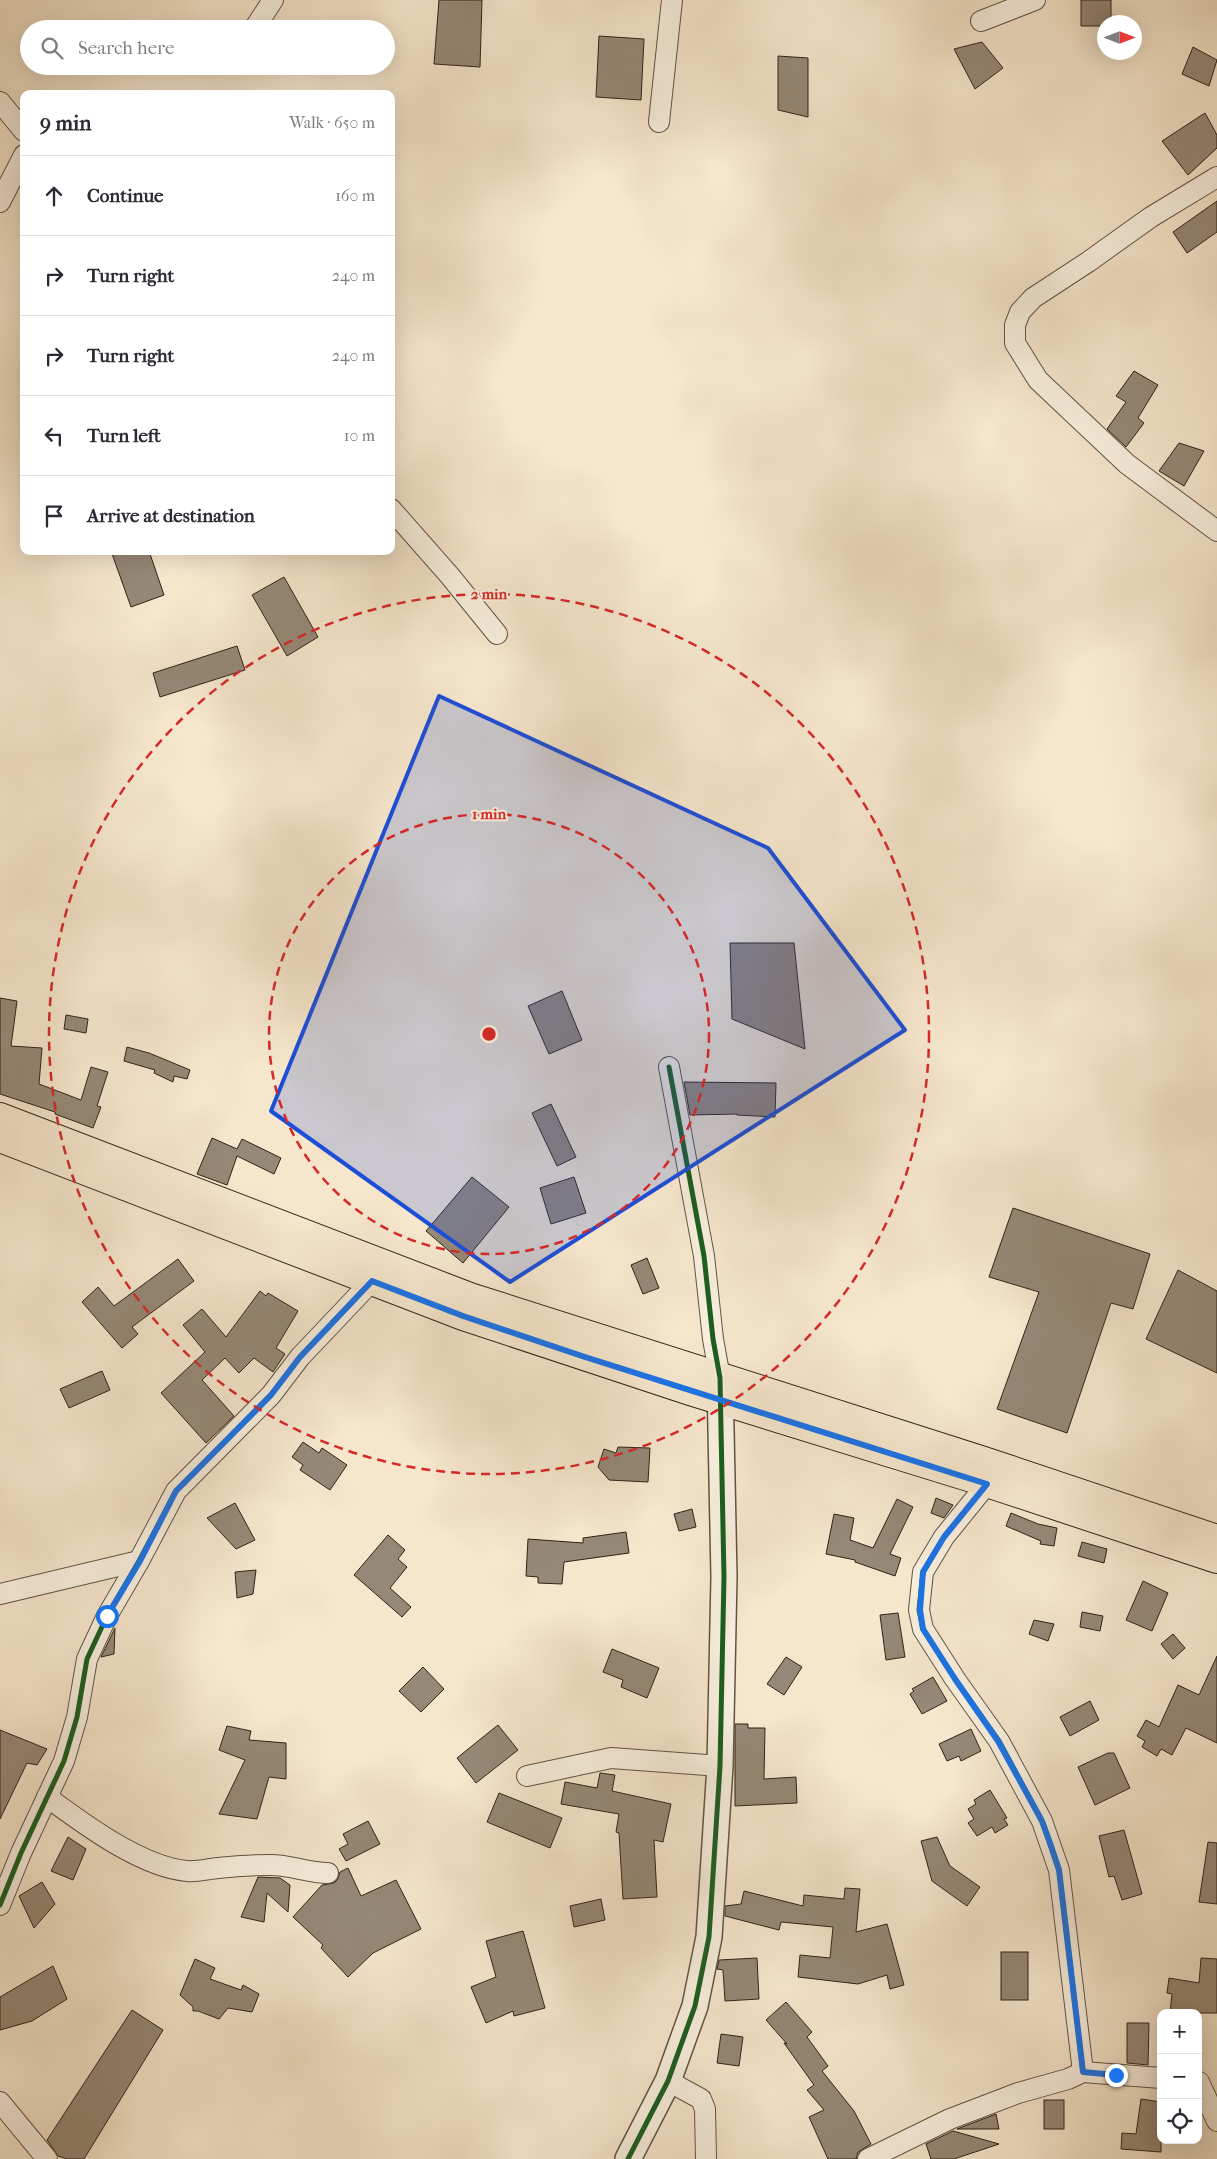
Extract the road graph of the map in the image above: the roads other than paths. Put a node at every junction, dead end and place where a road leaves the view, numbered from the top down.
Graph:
1 (274, 0) edge
2 (672, 0) edge
3 (1034, 0) edge
4 (260, 20) edge
5 (981, 21) dead end
6 (0, 102) edge
7 (659, 122) dead end
8 (20, 126) edge
9 (20, 163) edge
10 (1217, 177) edge
11 (0, 202) edge
12 (395, 514) edge
13 (1217, 531) edge
14 (497, 634) dead end
15 (669, 1067) dead end
16 (0, 1117) edge
17 (0, 1138) edge
18 (372, 1281) junction
19 (721, 1389) junction
20 (987, 1484) junction
21 (1217, 1538) edge
22 (1217, 1560) edge
23 (140, 1561) junction
24 (0, 1594) edge
25 (720, 1766) junction
26 (527, 1776) dead end
27 (47, 1797) junction
28 (328, 1873) dead end
29 (0, 1905) edge
30 (1083, 2072) junction
31 (1157, 2078) edge
32 (668, 2081) junction
33 (1202, 2082) edge
34 (1217, 2082) edge
35 (1202, 2090) edge
36 (0, 2102) edge
37 (1217, 2121) edge
38 (47, 2159) edge
39 (628, 2159) edge
40 (706, 2159) edge
41 (868, 2159) edge

1 - 4 street
2 - 7 street
3 - 5 street
6 - 8 street
9 - 11 street
10 - 13 street
12 - 14 street
15 - 19 street
16 - 19 main road
17 - 18 main road
18 - 19 main road
18 - 23 street
19 - 20 main road
19 - 21 main road
19 - 25 street
20 - 22 main road
20 - 30 street
23 - 24 street
23 - 27 street
25 - 26 street
25 - 32 street
27 - 28 street
27 - 29 street
30 - 31 street
30 - 41 street
32 - 39 street
32 - 40 street
33 - 34 street
35 - 37 street
36 - 38 street

